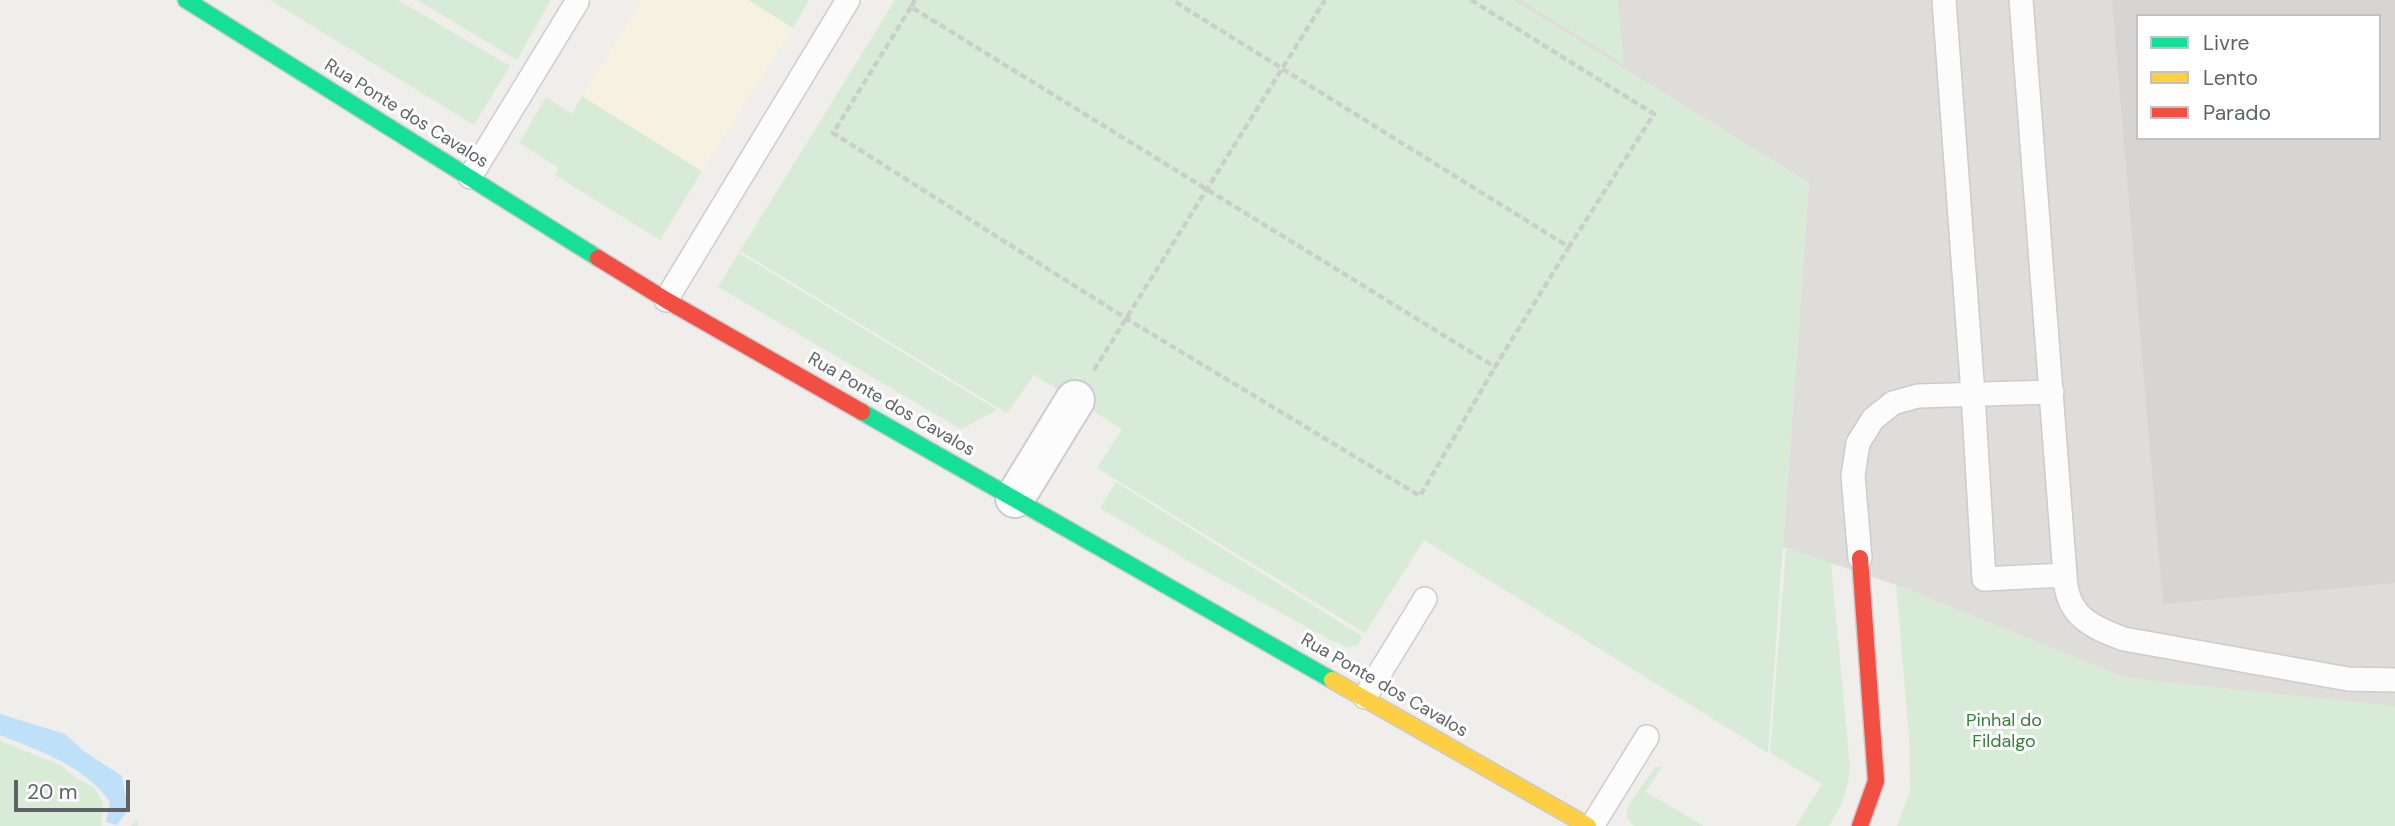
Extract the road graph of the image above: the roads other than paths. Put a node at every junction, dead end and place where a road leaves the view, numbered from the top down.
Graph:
1 (186, 0) edge
2 (848, 0) edge
3 (1944, 0) edge
4 (2021, 0) edge
5 (577, 2) dead end
6 (470, 177) junction
7 (666, 300) junction
8 (2052, 392) junction
9 (1973, 394) junction
10 (1075, 400) road end
11 (1015, 498) junction
12 (1860, 558) joint
13 (2065, 575) junction
14 (1425, 599) dead end
15 (2395, 680) edge
16 (1365, 697) junction
17 (1647, 737) dead end
18 (1590, 826) edge
19 (1860, 826) edge

1 - 6 street, Rua Ponte dos Cavalos
2 - 7 lane
3 - 9 lane
4 - 8 lane
5 - 6 lane
6 - 7 street, Rua Ponte dos Cavalos
7 - 11 street, Rua Ponte dos Cavalos
8 - 9 lane
8 - 13 lane
9 - 12 lane
9 - 13 lane
10 - 11 street
11 - 16 street, Rua Ponte dos Cavalos
12 - 19 street
13 - 15 lane
14 - 16 lane
16 - 18 street, Rua Ponte dos Cavalos
17 - 18 lane

